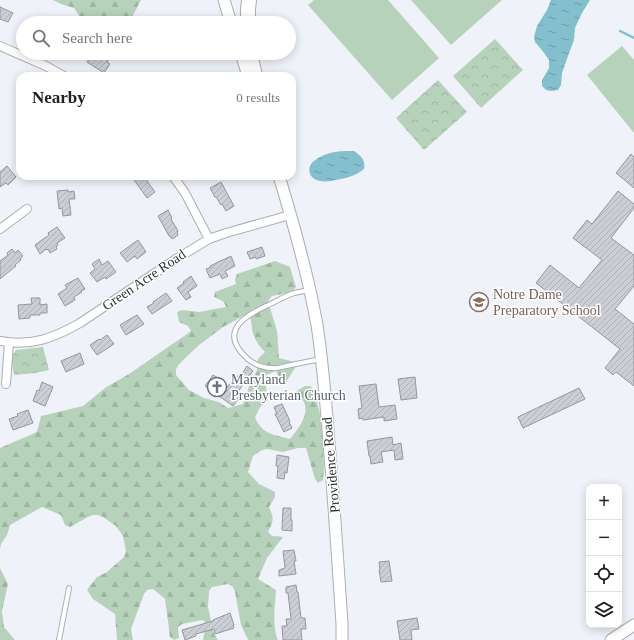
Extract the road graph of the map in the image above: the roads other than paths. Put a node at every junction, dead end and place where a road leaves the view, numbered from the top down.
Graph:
1 (224, 0) edge
2 (250, 0) edge
3 (229, 16) edge
4 (248, 16) edge
5 (0, 46) edge
6 (16, 53) edge
7 (32, 60) edge
8 (242, 60) edge
9 (252, 60) edge
10 (57, 72) edge
11 (247, 72) edge
12 (254, 72) edge
13 (176, 180) edge
14 (280, 180) edge
15 (27, 208) dead end
16 (290, 214) junction
17 (0, 229) edge
18 (209, 239) junction
19 (310, 290) junction
20 (0, 341) edge
21 (9, 343) junction
22 (321, 359) junction
23 (6, 384) dead end
24 (69, 588) dead end
25 (634, 625) edge
26 (59, 640) edge
27 (342, 640) edge
28 (611, 640) edge

1 - 3 street
2 - 4 highway
5 - 6 street
7 - 10 street
8 - 11 street
9 - 12 highway
13 - 18 street
14 - 16 street, Providence Road
15 - 17 street
16 - 18 street, Green Acre Road
16 - 19 street, Providence Road
18 - 21 street, Green Acre Road
19 - 22 street, Providence Road
19 - 22 lane
20 - 21 street, Green Acre Road
21 - 23 street
22 - 27 street, Providence Road
24 - 26 lane
25 - 28 street

